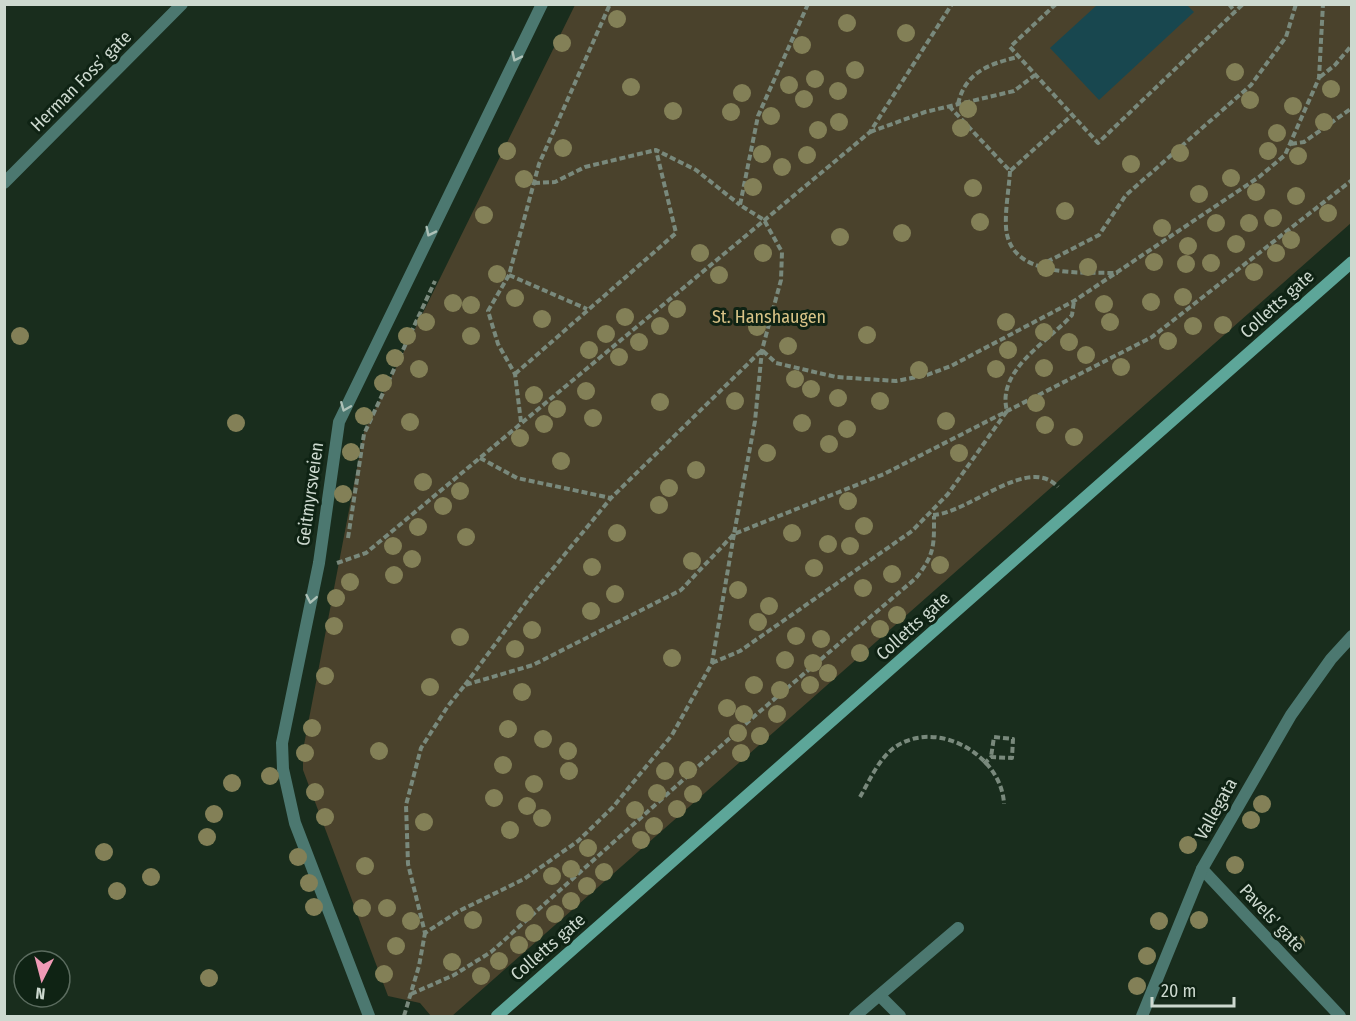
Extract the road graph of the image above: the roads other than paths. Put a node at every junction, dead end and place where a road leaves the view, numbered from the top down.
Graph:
1 (182, 4) edge
2 (542, 4) edge
3 (4, 183) edge
4 (1352, 262) edge
5 (1352, 636) edge
6 (1202, 869) junction
7 (958, 928) dead end
8 (880, 996) junction
9 (369, 1017) edge
10 (497, 1017) edge
11 (855, 1017) edge
12 (900, 1017) edge
13 (1142, 1017) edge
14 (1340, 1017) edge

1 - 3 street, Herman Foss’ gate
2 -> 9 street, Geitmyrsveien
4 - 10 main road, Colletts gate
5 - 6 street, Vallegata
6 - 13 street, Vallegata
6 - 14 street, Pavels' gate
7 - 8 street
8 - 11 street
8 - 12 street

